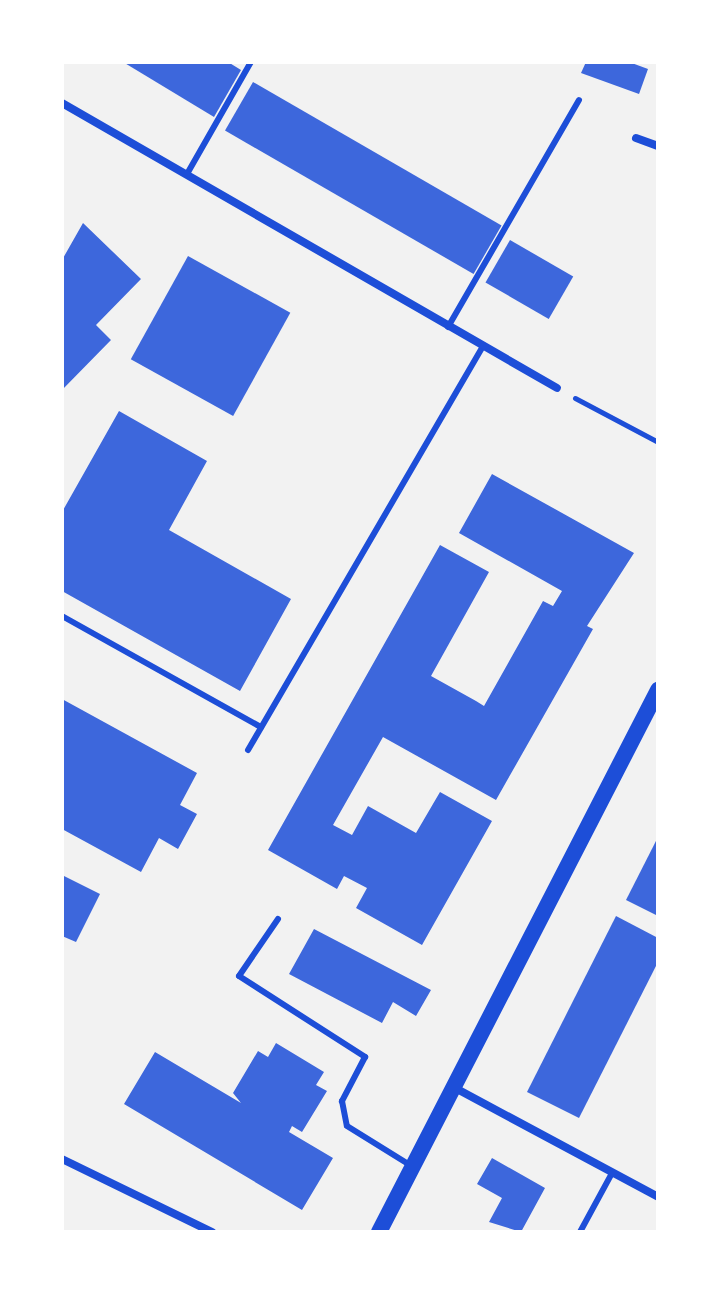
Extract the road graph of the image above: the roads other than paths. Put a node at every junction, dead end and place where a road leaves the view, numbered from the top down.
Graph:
1 (251, 62) edge
2 (579, 100) dead end
3 (62, 103) edge
4 (636, 138) dead end
5 (658, 146) edge
6 (187, 174) junction
7 (448, 327) junction
8 (482, 348) junction
9 (557, 388) road end
10 (62, 616) edge
11 (658, 690) edge
12 (261, 727) junction
13 (248, 750) dead end
14 (278, 919) dead end
15 (457, 1089) junction
16 (62, 1159) edge
17 (413, 1167) junction
18 (612, 1173) junction
19 (658, 1197) edge
20 (212, 1232) edge
21 (379, 1232) edge
22 (580, 1232) edge

1 - 6 lane
2 - 7 lane
3 - 6 street
4 - 5 street
6 - 7 street
7 - 8 street
8 - 9 street
8 - 12 lane
10 - 12 lane
11 - 15 main road
12 - 13 lane
14 - 17 lane
15 - 17 main road
15 - 18 street
16 - 20 street
17 - 21 main road
18 - 19 street
18 - 22 lane

